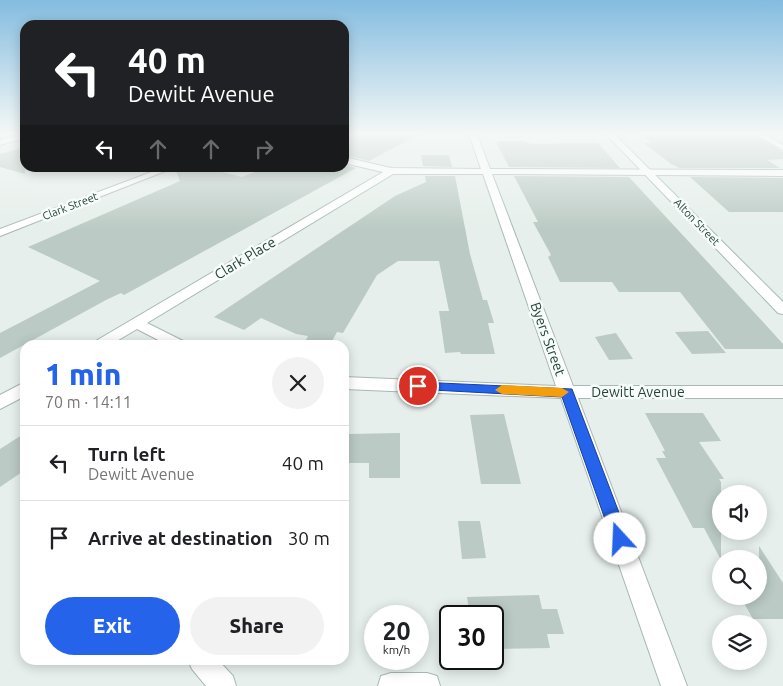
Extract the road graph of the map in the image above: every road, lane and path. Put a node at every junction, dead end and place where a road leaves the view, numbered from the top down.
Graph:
1 (370, 166) edge
2 (485, 166) edge
3 (642, 166) edge
4 (391, 171) junction
5 (159, 172) edge
6 (487, 172) junction
7 (648, 172) junction
8 (783, 173) edge
9 (0, 233) edge
10 (783, 310) edge
11 (136, 323) junction
12 (107, 340) edge
13 (170, 340) edge
14 (349, 383) edge
15 (20, 391) edge
16 (567, 392) junction
17 (783, 392) edge
18 (0, 402) edge
19 (205, 665) edge
20 (223, 686) edge
21 (390, 686) edge
22 (427, 686) edge
23 (674, 686) edge

1 - 4 street
2 - 6 street, Byers Street
3 - 7 street, Alton Street
4 - 6 street
4 - 11 street, Clark Place
5 - 9 street, Clark Street
6 - 7 street
6 - 16 street, Byers Street
7 - 8 street
7 - 10 street, Alton Street
11 - 12 street, Clark Place
11 - 13 street
14 - 16 street, Dewitt Avenue
15 - 18 street
16 - 17 street, Dewitt Avenue
16 - 23 street, Byers Street
19 - 20 street
21 - 22 street

